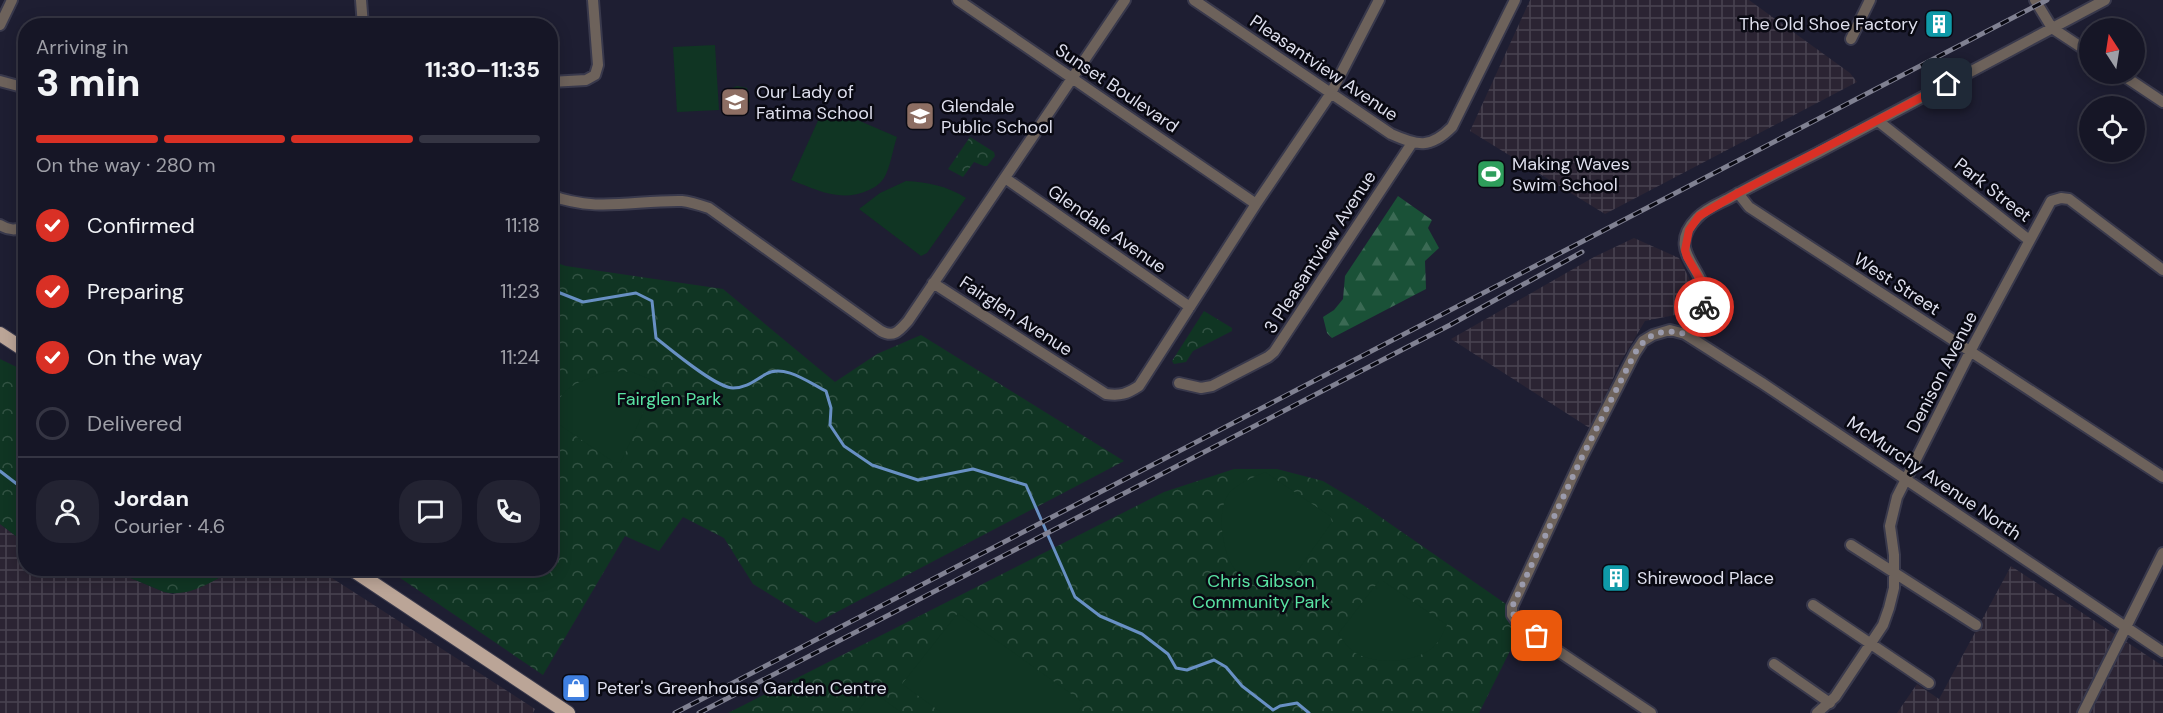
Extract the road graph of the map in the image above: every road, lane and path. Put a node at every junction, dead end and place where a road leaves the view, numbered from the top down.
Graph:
1 (12, 0) edge
2 (361, 0) edge
3 (592, 0) edge
4 (958, 0) edge
5 (1125, 0) edge
6 (1194, 0) edge
7 (1379, 0) edge
8 (1515, 0) edge
9 (1870, 0) edge
10 (2035, 0) edge
11 (2105, 0) edge
12 (362, 18) edge
13 (0, 25) edge
14 (2052, 28) junction
15 (1851, 39) dead end
16 (2079, 46) edge
17 (1073, 78) junction
18 (0, 81) edge
19 (558, 82) edge
20 (2136, 84) edge
21 (18, 86) edge
22 (1331, 93) junction
23 (2163, 102) edge
24 (1878, 121) junction
25 (1412, 143) junction
26 (1005, 178) junction
27 (1738, 193) junction
28 (558, 198) edge
29 (1256, 204) junction
30 (0, 225) edge
31 (18, 229) edge
32 (2029, 240) junction
33 (2163, 270) edge
34 (933, 283) junction
35 (1190, 307) junction
36 (0, 334) edge
37 (1685, 334) junction
38 (18, 346) edge
39 (1971, 352) junction
40 (1179, 383) dead end
41 (2163, 477) edge
42 (1906, 480) junction
43 (1851, 545) dead end
44 (2163, 553) edge
45 (1895, 573) junction
46 (362, 576) edge
47 (1814, 605) dead end
48 (1976, 625) dead end
49 (2126, 627) junction
50 (1871, 644) junction
51 (2163, 652) edge
52 (1774, 664) dead end
53 (1929, 683) dead end
54 (1830, 703) junction
55 (568, 713) edge
56 (1651, 713) edge
57 (1817, 713) edge
58 (2083, 713) edge

1 - 13 street
2 - 12 street
3 - 19 street
4 - 17 street, Sunset Boulevard
5 - 17 street
6 - 22 street, Pleasantview Avenue
7 - 22 street, Fairglen Avenue
8 - 25 street
9 - 15 street
10 - 14 street
11 - 14 street
14 - 16 street
14 - 24 street
17 - 26 street
17 - 29 street, Sunset Boulevard
18 - 21 street
20 - 23 street
22 - 25 street, Pleasantview Avenue
22 - 29 street, Fairglen Avenue
24 - 27 street
24 - 32 street, Park Street
25 - 40 street, 3 Pleasantview Avenue
26 - 34 street
26 - 35 street, Glendale Avenue
27 - 37 street
27 - 39 street, West Street
28 - 34 street, Fairglen Avenue
29 - 35 street, Fairglen Avenue
30 - 31 street
32 - 33 street, Park Street
32 - 39 street, Denison Avenue
34 - 35 street, Fairglen Avenue
36 - 38 main road
37 - 42 street, McMurchy Avenue North
37 - 56 street
39 - 41 street, West Street
39 - 42 street, Denison Avenue
42 - 45 street, Denison Avenue
42 - 49 street, McMurchy Avenue North
43 - 45 street
44 - 49 street
45 - 48 street
45 - 50 street, Denison Avenue
46 - 55 main road
47 - 50 street
49 - 51 street, McMurchy Avenue North
49 - 58 street
50 - 53 street
50 - 54 street, Denison Avenue
52 - 54 street
54 - 57 street, Denison Avenue

